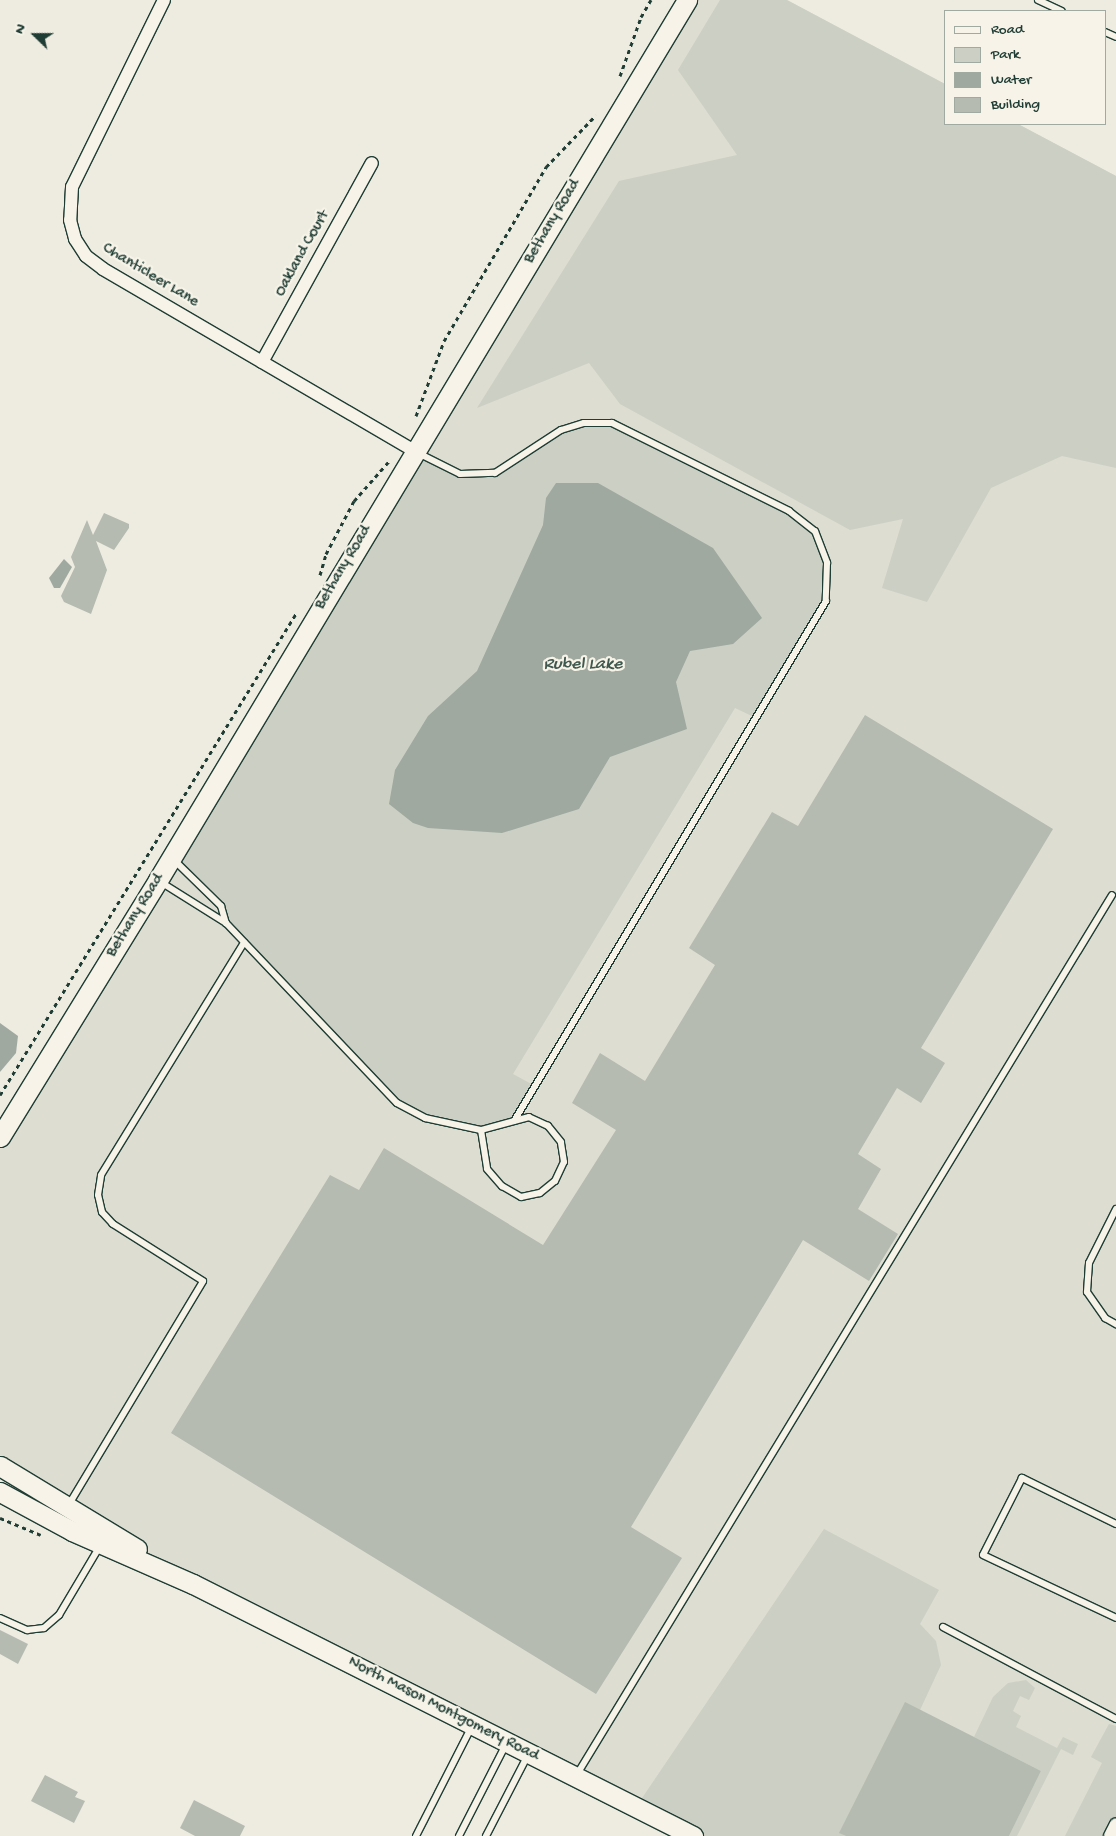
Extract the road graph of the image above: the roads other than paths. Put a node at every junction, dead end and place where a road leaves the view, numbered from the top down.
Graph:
1 (164, 0) edge
2 (687, 0) edge
3 (1038, 0) edge
4 (1060, 10) edge
5 (372, 163) dead end
6 (262, 362) junction
7 (414, 451) junction
8 (171, 858) junction
9 (158, 880) junction
10 (1112, 895) dead end
11 (226, 923) junction
12 (244, 943) junction
13 (514, 1121) junction
14 (481, 1130) junction
15 (0, 1137) edge
16 (1116, 1209) edge
17 (1116, 1324) edge
18 (0, 1466) edge
19 (0, 1492) edge
20 (68, 1506) junction
21 (59, 1524) junction
22 (1116, 1524) edge
23 (101, 1544) junction
24 (193, 1584) junction
25 (0, 1618) edge
26 (1116, 1618) edge
27 (943, 1627) dead end
28 (1116, 1720) edge
29 (472, 1725) junction
30 (506, 1742) junction
31 (529, 1754) junction
32 (575, 1777) junction
33 (1116, 1824) edge
34 (416, 1836) edge
35 (459, 1836) edge
36 (486, 1836) edge
37 (693, 1836) edge
38 (1110, 1836) edge

1 - 6 street, Chanticleer Lane
2 - 7 main road, Bethany Road
3 - 4 lane
5 - 6 street, Oakland Court
6 - 7 street, Chanticleer Lane
7 - 8 main road, Bethany Road
7 - 13 lane
8 - 9 main road, Bethany Road
8 - 11 lane
9 - 11 lane
9 - 15 main road, Bethany Road
10 - 32 lane
11 - 12 lane
12 - 14 lane
12 - 20 lane
13 - 14 lane
13 - 14 lane
16 - 17 lane
18 - 20 main road, North Mason Montgomery Road
19 - 21 main road, North Mason Montgomery Road
20 - 21 lane
20 - 24 main road, North Mason Montgomery Road
21 - 23 main road, North Mason Montgomery Road
22 - 26 lane
23 - 24 main road, North Mason Montgomery Road
23 - 25 lane
24 - 29 main road, North Mason Montgomery Road
27 - 28 lane
29 - 30 main road, North Mason Montgomery Road
29 - 34 lane
30 - 31 main road, North Mason Montgomery Road
30 - 35 lane
31 - 32 main road, North Mason Montgomery Road
31 - 36 lane
32 - 37 main road, North Mason Montgomery Road
33 - 38 street

